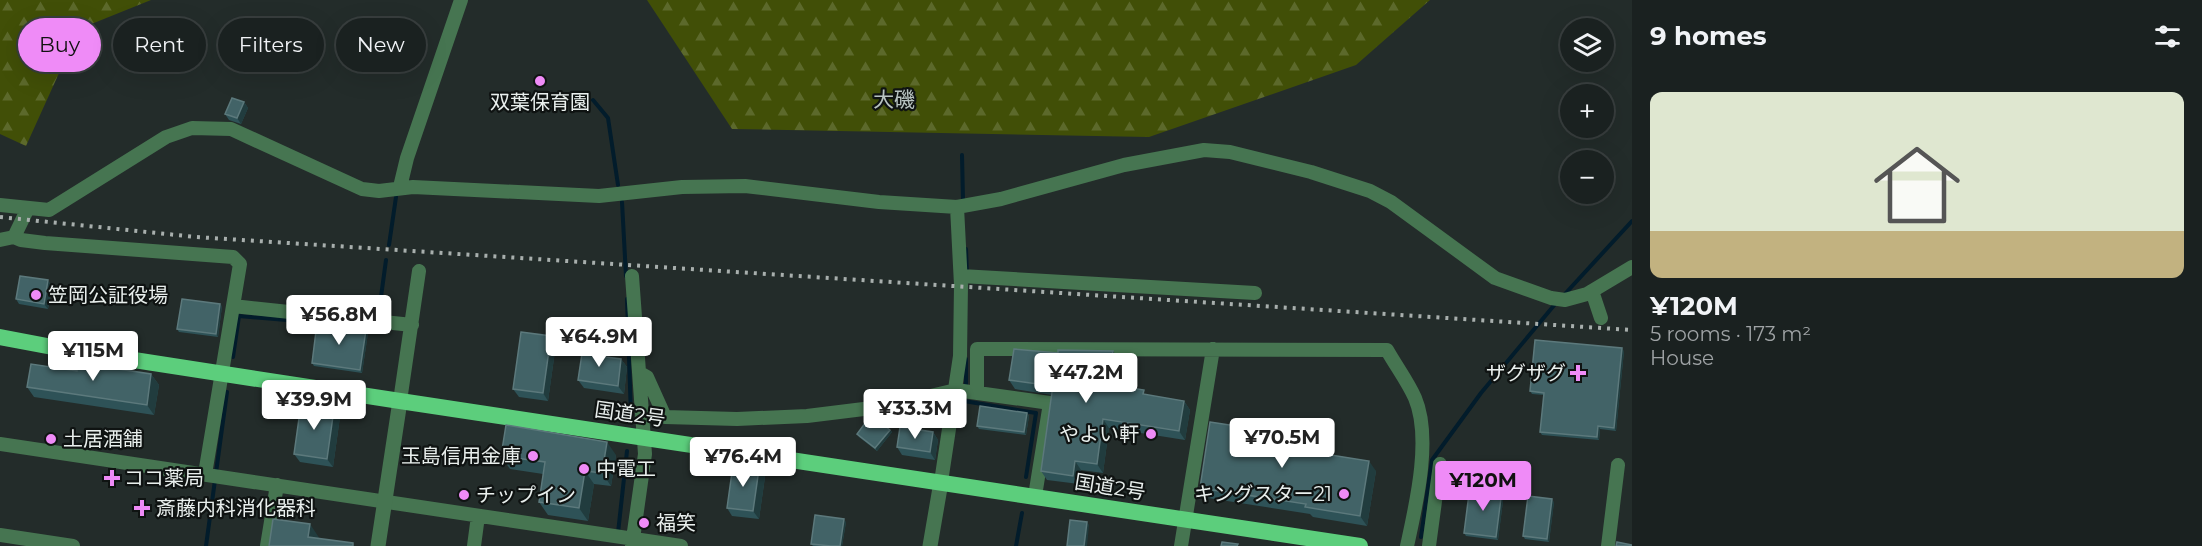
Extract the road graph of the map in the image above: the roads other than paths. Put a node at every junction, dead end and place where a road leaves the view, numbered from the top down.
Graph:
1 (461, 0) edge
2 (400, 187) junction
3 (0, 205) edge
4 (957, 207) junction
5 (28, 208) junction
6 (7, 238) edge
7 (1632, 267) edge
8 (419, 272) dead end
9 (632, 276) dead end
10 (965, 276) junction
11 (1592, 291) junction
12 (1255, 293) dead end
13 (233, 306) junction
14 (1601, 318) dead end
15 (412, 325) junction
16 (0, 336) edge
17 (1213, 349) junction
18 (640, 373) junction
19 (221, 374) junction
20 (966, 390) junction
21 (400, 401) junction
22 (645, 437) junction
23 (0, 444) edge
24 (1440, 464) dead end
25 (1618, 465) dead end
26 (213, 475) junction
27 (941, 482) junction
28 (277, 485) junction
29 (1035, 496) junction
30 (384, 500) junction
31 (478, 516) junction
32 (1186, 520) junction
33 (0, 535) edge
34 (630, 541) edge
35 (73, 546) edge
36 (267, 546) edge
37 (378, 546) edge
38 (474, 546) edge
39 (681, 546) edge
40 (930, 546) edge
41 (1181, 546) edge
42 (1360, 546) edge
43 (1407, 546) edge
44 (1429, 546) edge
45 (1608, 546) edge

1 - 2 street
2 - 4 street
2 - 5 street
3 - 5 street
4 - 10 street
4 - 11 street
5 - 6 street
6 - 13 street
7 - 11 street
8 - 15 street
9 - 18 street
10 - 12 street
10 - 20 street
11 - 14 street
13 - 15 street
13 - 19 street
15 - 21 street
16 - 19 highway, 国道2号
17 - 20 street
17 - 32 street
17 - 43 street
18 - 20 street
18 - 22 street
19 - 21 highway, 国道2号
19 - 26 street
20 - 27 street
20 - 29 street
21 - 22 highway, 国道2号
21 - 30 street
22 - 27 highway, 国道2号
22 - 34 street
23 - 26 street
24 - 44 street
25 - 45 street
26 - 28 street
27 - 29 highway, 国道2号
27 - 40 street
28 - 30 street
28 - 36 street
29 - 32 highway, 国道2号
30 - 31 street
30 - 37 street
31 - 34 street
31 - 38 street
32 - 41 street
32 - 42 highway, 国道2号
33 - 35 street
34 - 39 street

